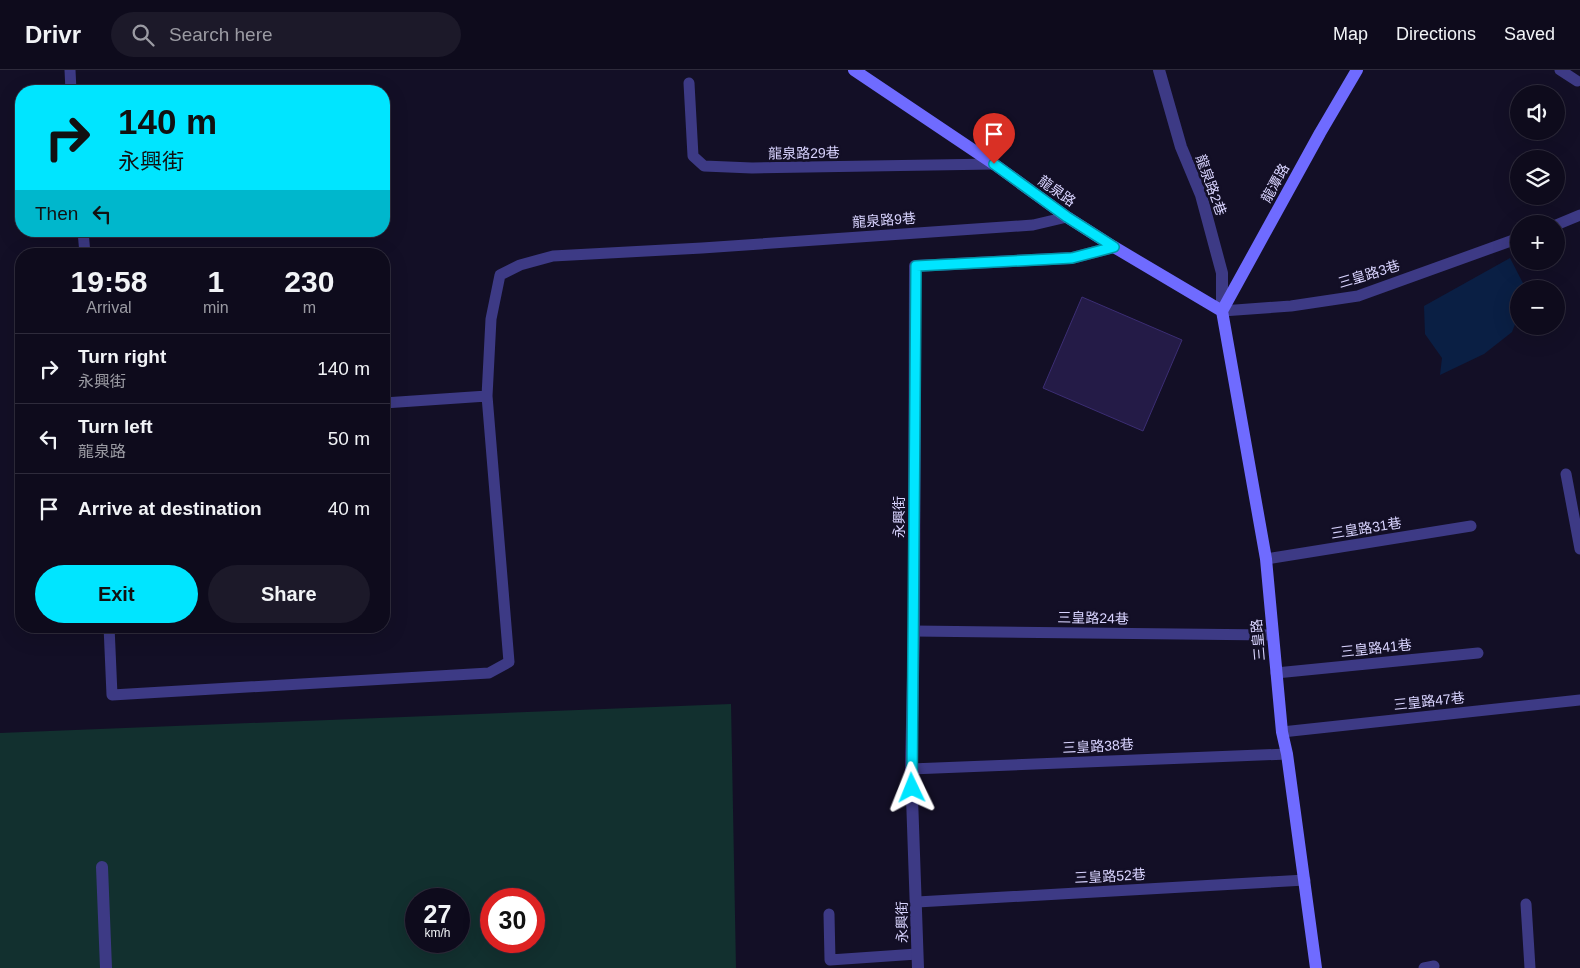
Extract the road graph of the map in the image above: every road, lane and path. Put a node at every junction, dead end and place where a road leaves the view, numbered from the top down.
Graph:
1 (70, 70) edge
2 (854, 70) edge
3 (1159, 70) edge
4 (1357, 70) edge
5 (1560, 70) edge
6 (1577, 81) dead end
7 (690, 83) dead end
8 (71, 85) edge
9 (994, 164) junction
10 (1580, 215) edge
11 (1067, 217) junction
12 (1565, 221) edge
13 (1510, 241) edge
14 (1114, 247) junction
15 (1222, 311) junction
16 (487, 396) junction
17 (390, 403) edge
18 (1566, 474) dead end
19 (1471, 526) dead end
20 (1580, 549) edge
21 (1266, 560) junction
22 (914, 631) junction
23 (109, 633) edge
24 (1273, 635) junction
25 (1478, 653) dead end
26 (1276, 673) junction
27 (1580, 700) edge
28 (1282, 732) junction
29 (1287, 754) junction
30 (911, 769) junction
31 (102, 867) dead end
32 (1304, 880) junction
33 (916, 902) junction
34 (1526, 904) dead end
35 (830, 914) dead end
36 (917, 954) junction
37 (106, 968) edge
38 (918, 968) edge
39 (1316, 968) edge
40 (1530, 968) edge

1 - 8 lane
2 - 9 street, 龍泉路
3 - 15 street, 龍泉路2巷
4 - 15 street, 龍潭路
5 - 6 lane
7 - 9 lane, 龍泉路29巷
9 - 11 street, 龍泉路
10 - 12 lane
11 - 14 street, 龍泉路
11 - 16 lane, 龍泉路9巷
13 - 15 lane, 三皇路3巷
14 - 15 street, 龍泉路
14 - 22 street, 永興街
15 - 21 street, 三皇路
16 - 17 lane
16 - 23 lane
18 - 20 lane
19 - 21 lane, 三皇路31巷
21 - 24 street, 三皇路
22 - 24 lane, 三皇路24巷
22 - 30 street, 永興街
24 - 26 street, 三皇路
25 - 26 lane, 三皇路41巷
26 - 28 street, 三皇路
27 - 28 lane, 三皇路47巷
28 - 29 street, 三皇路
29 - 30 lane, 三皇路38巷
29 - 32 street, 三皇路
30 - 33 street, 永興街
31 - 37 street
32 - 33 lane, 三皇路52巷
32 - 39 street, 三皇路
33 - 36 street, 永興街
34 - 40 lane
35 - 36 lane
36 - 38 street, 永興街

